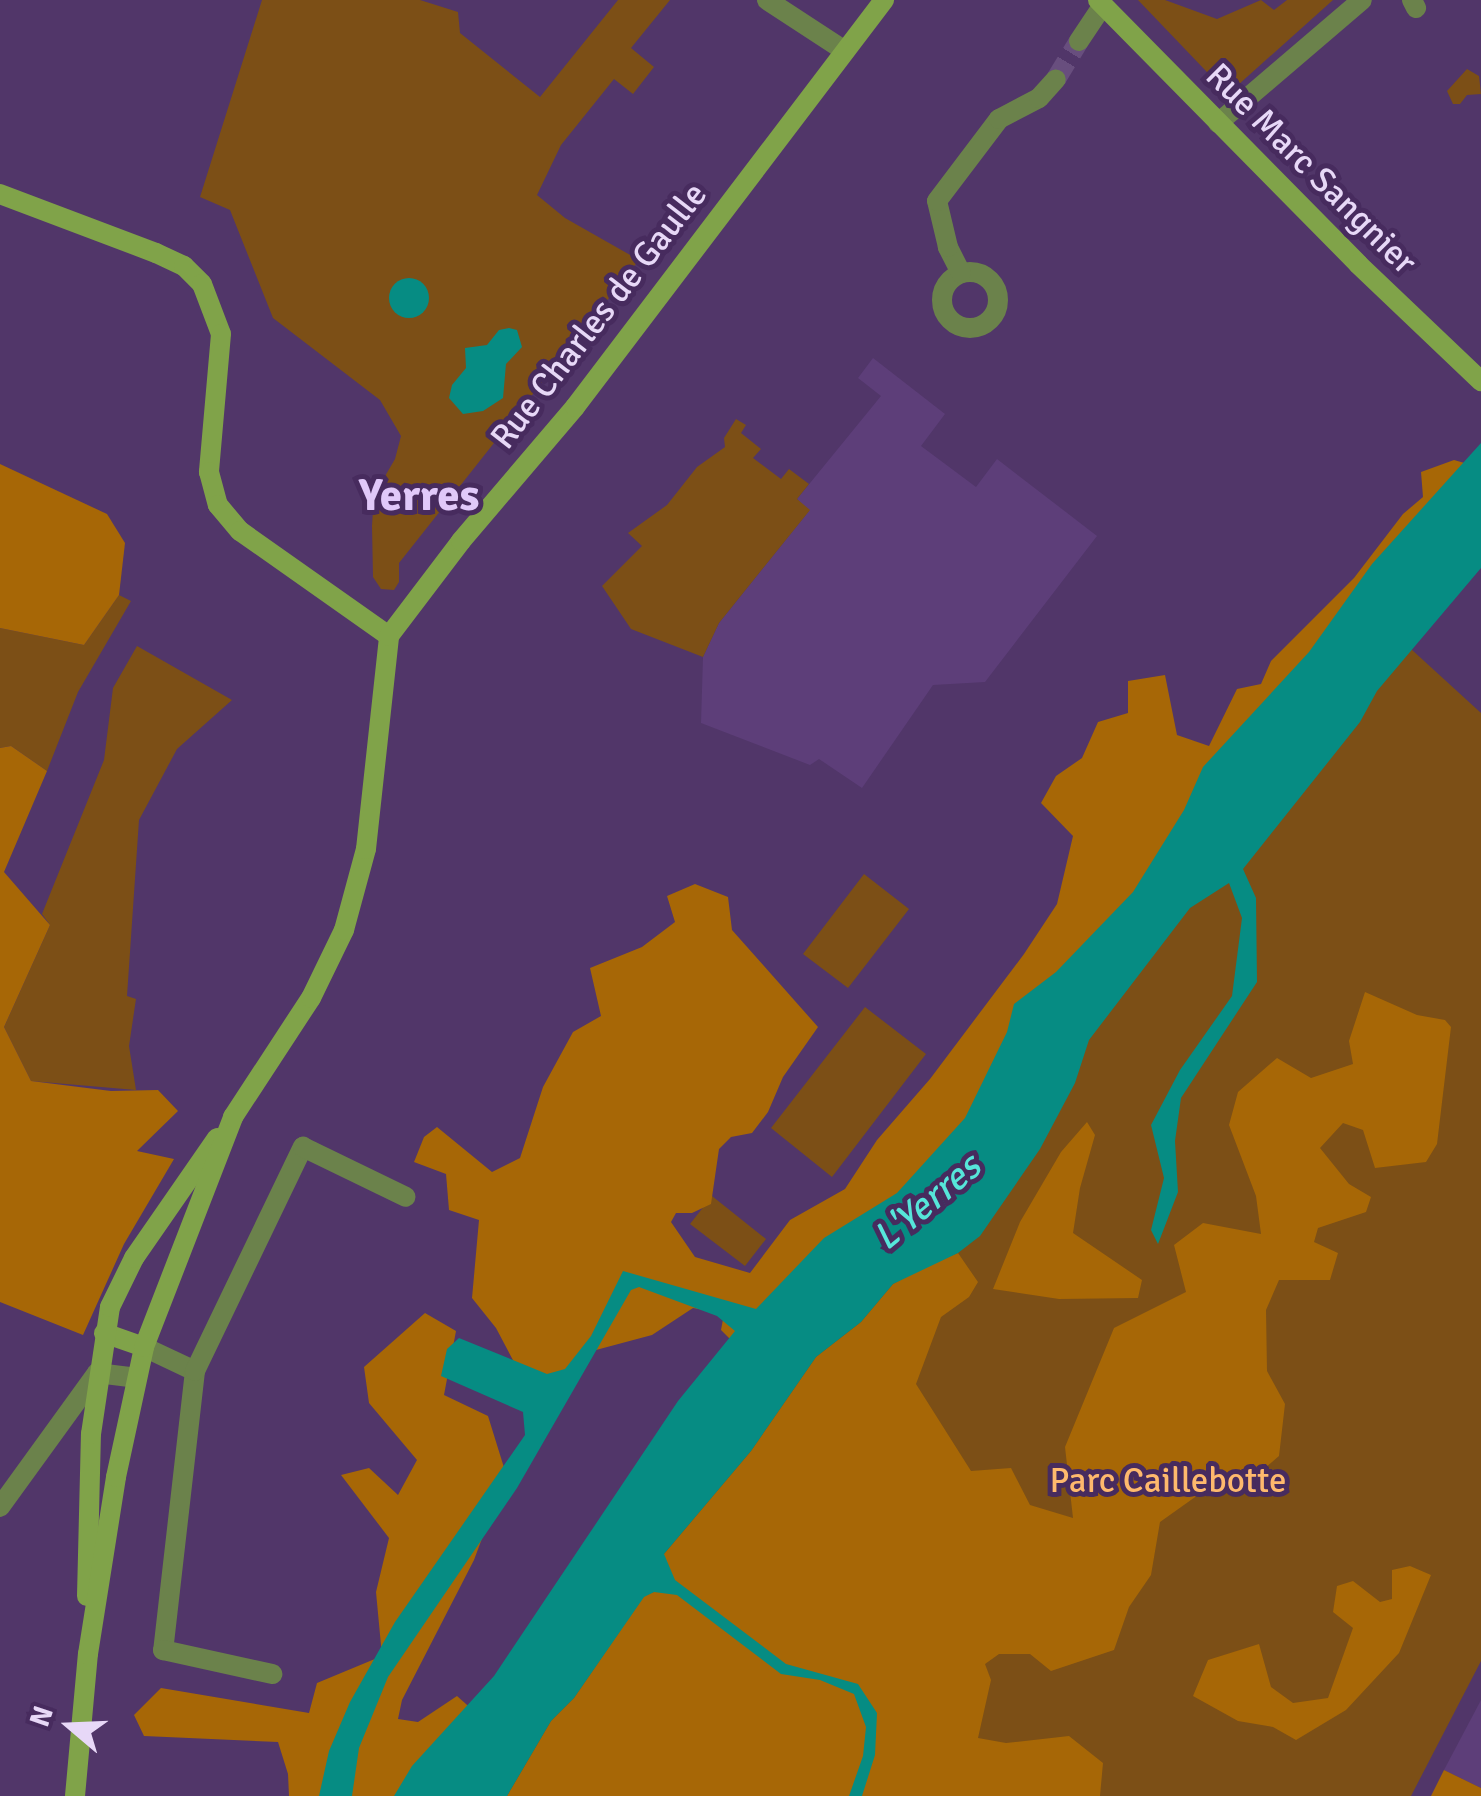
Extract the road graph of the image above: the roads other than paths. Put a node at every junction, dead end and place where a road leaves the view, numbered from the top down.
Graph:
1 (768, 0) edge
2 (884, 0) edge
3 (1362, 0) edge
4 (1100, 3) edge
5 (1078, 41) tunnel mouth
6 (844, 52) junction
7 (1056, 79) tunnel mouth
8 (1218, 123) junction
9 (0, 194) edge
10 (961, 273) dead end
11 (1481, 381) edge
12 (389, 636) junction
13 (233, 1117) junction
14 (406, 1197) dead end
15 (104, 1333) junction
16 (144, 1347) junction
17 (196, 1372) junction
18 (97, 1373) junction
19 (136, 1378) junction
20 (0, 1507) edge
21 (88, 1654) junction
22 (272, 1674) dead end
23 (75, 1796) edge

1 - 6 street
2 - 6 street, Rue Charles de Gaulle
3 - 8 street
4 - 5 street
4 - 8 street, Rue Marc Sangnier
6 - 12 street, Rue Charles de Gaulle
7 - 10 street
8 - 11 street, Rue Marc Sangnier
9 - 12 street
12 - 13 street
13 - 15 street
13 - 16 street
14 - 17 street
15 - 16 street
15 - 18 street
16 - 17 street
16 - 19 street
17 - 22 street
18 - 19 street
18 - 20 street
18 - 21 street
19 - 21 street
21 - 23 street

